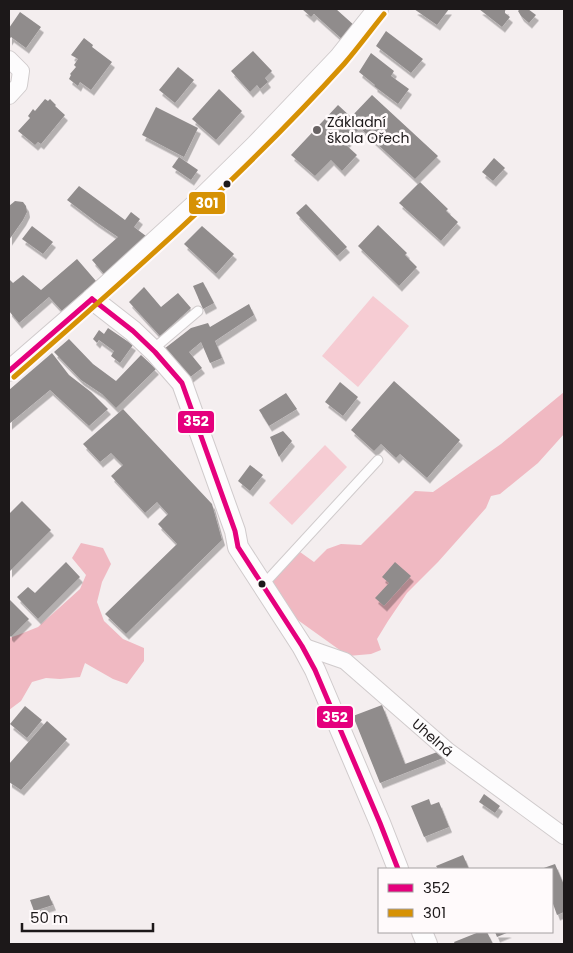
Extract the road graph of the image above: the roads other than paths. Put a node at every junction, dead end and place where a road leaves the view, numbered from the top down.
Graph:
1 (378, 9) edge
2 (9, 59) edge
3 (9, 96) edge
4 (92, 299) junction
5 (198, 311) dead end
6 (158, 345) dead end
7 (9, 371) edge
8 (378, 460) dead end
9 (263, 585) junction
10 (302, 646) junction
11 (564, 836) edge
12 (398, 868) edge

1 - 4 street
2 - 3 street
4 - 7 street
4 - 9 street
5 - 6 lane
8 - 9 lane
9 - 10 street
10 - 11 street, Uhelná
10 - 12 street

